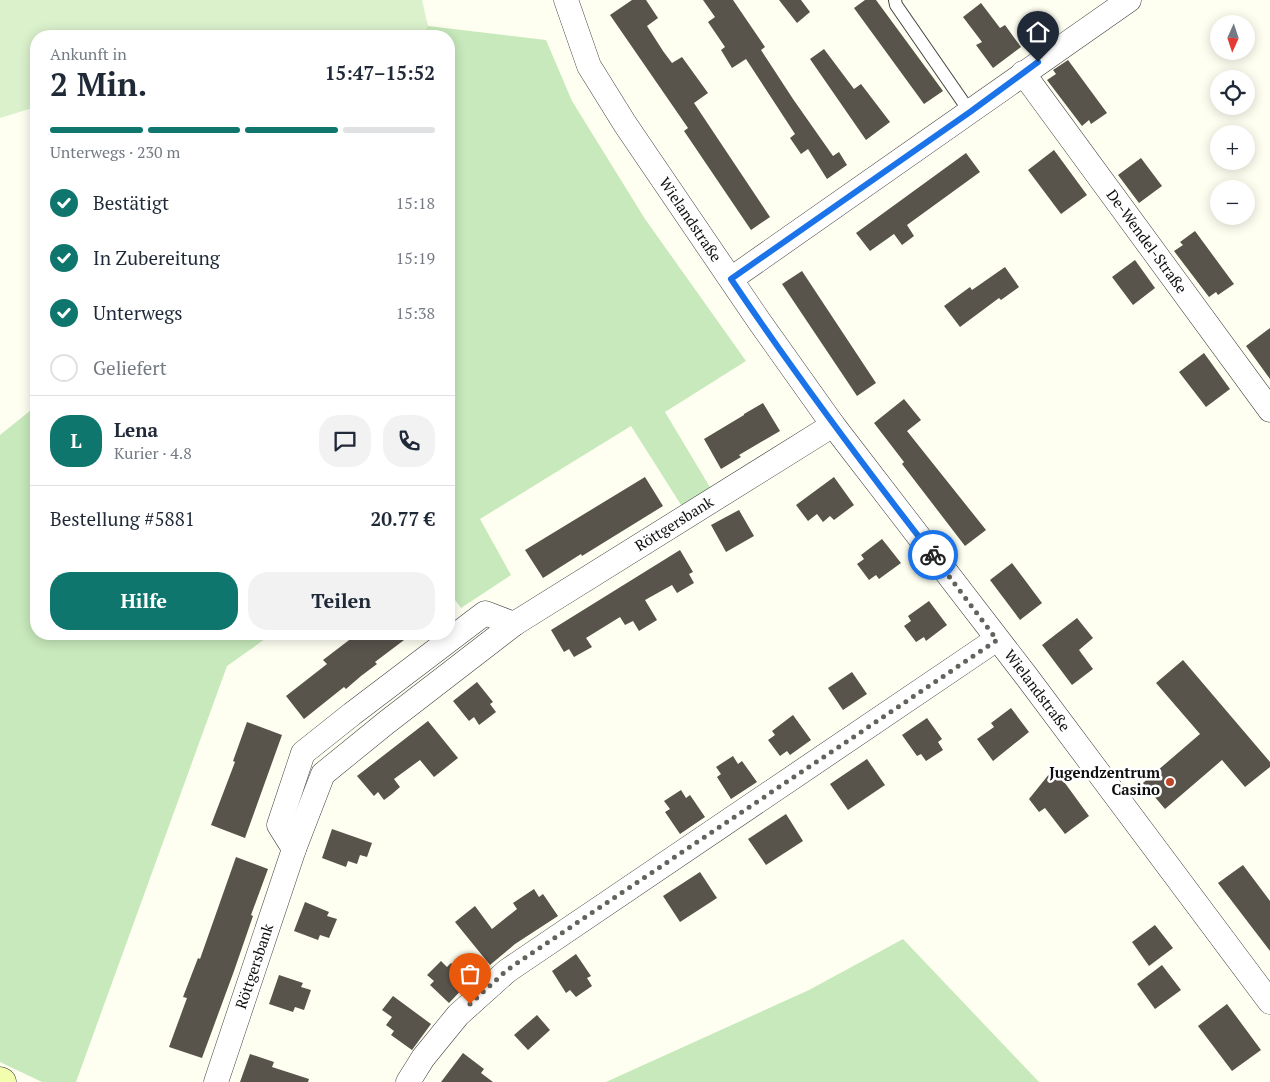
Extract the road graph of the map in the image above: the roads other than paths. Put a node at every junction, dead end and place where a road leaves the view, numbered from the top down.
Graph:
1 (566, 0) edge
2 (895, 0) edge
3 (1129, 0) edge
4 (1023, 73) junction
5 (970, 112) junction
6 (731, 279) junction
7 (1270, 410) edge
8 (833, 426) junction
9 (514, 624) junction
10 (455, 635) edge
11 (449, 640) edge
12 (997, 640) junction
13 (398, 678) junction
14 (414, 701) junction
15 (361, 707) junction
16 (378, 729) junction
17 (294, 850) junction
18 (1270, 1002) edge
19 (216, 1082) edge
20 (408, 1082) edge

1 - 6 street, Wielandstraße
2 - 5 lane
3 - 4 street
4 - 5 street
4 - 7 street, De-Wendel-Straße
5 - 6 street
6 - 8 street, Wielandstraße
8 - 9 street, Röttgersbank
8 - 12 street, Wielandstraße
9 - 10 street
9 - 14 street, Röttgersbank
11 - 13 street
12 - 18 street, Wielandstraße
12 - 20 street
13 - 14 street
13 - 15 street
14 - 16 street, Röttgersbank
15 - 16 street
15 - 17 street
16 - 17 street, Röttgersbank
17 - 19 street, Röttgersbank

